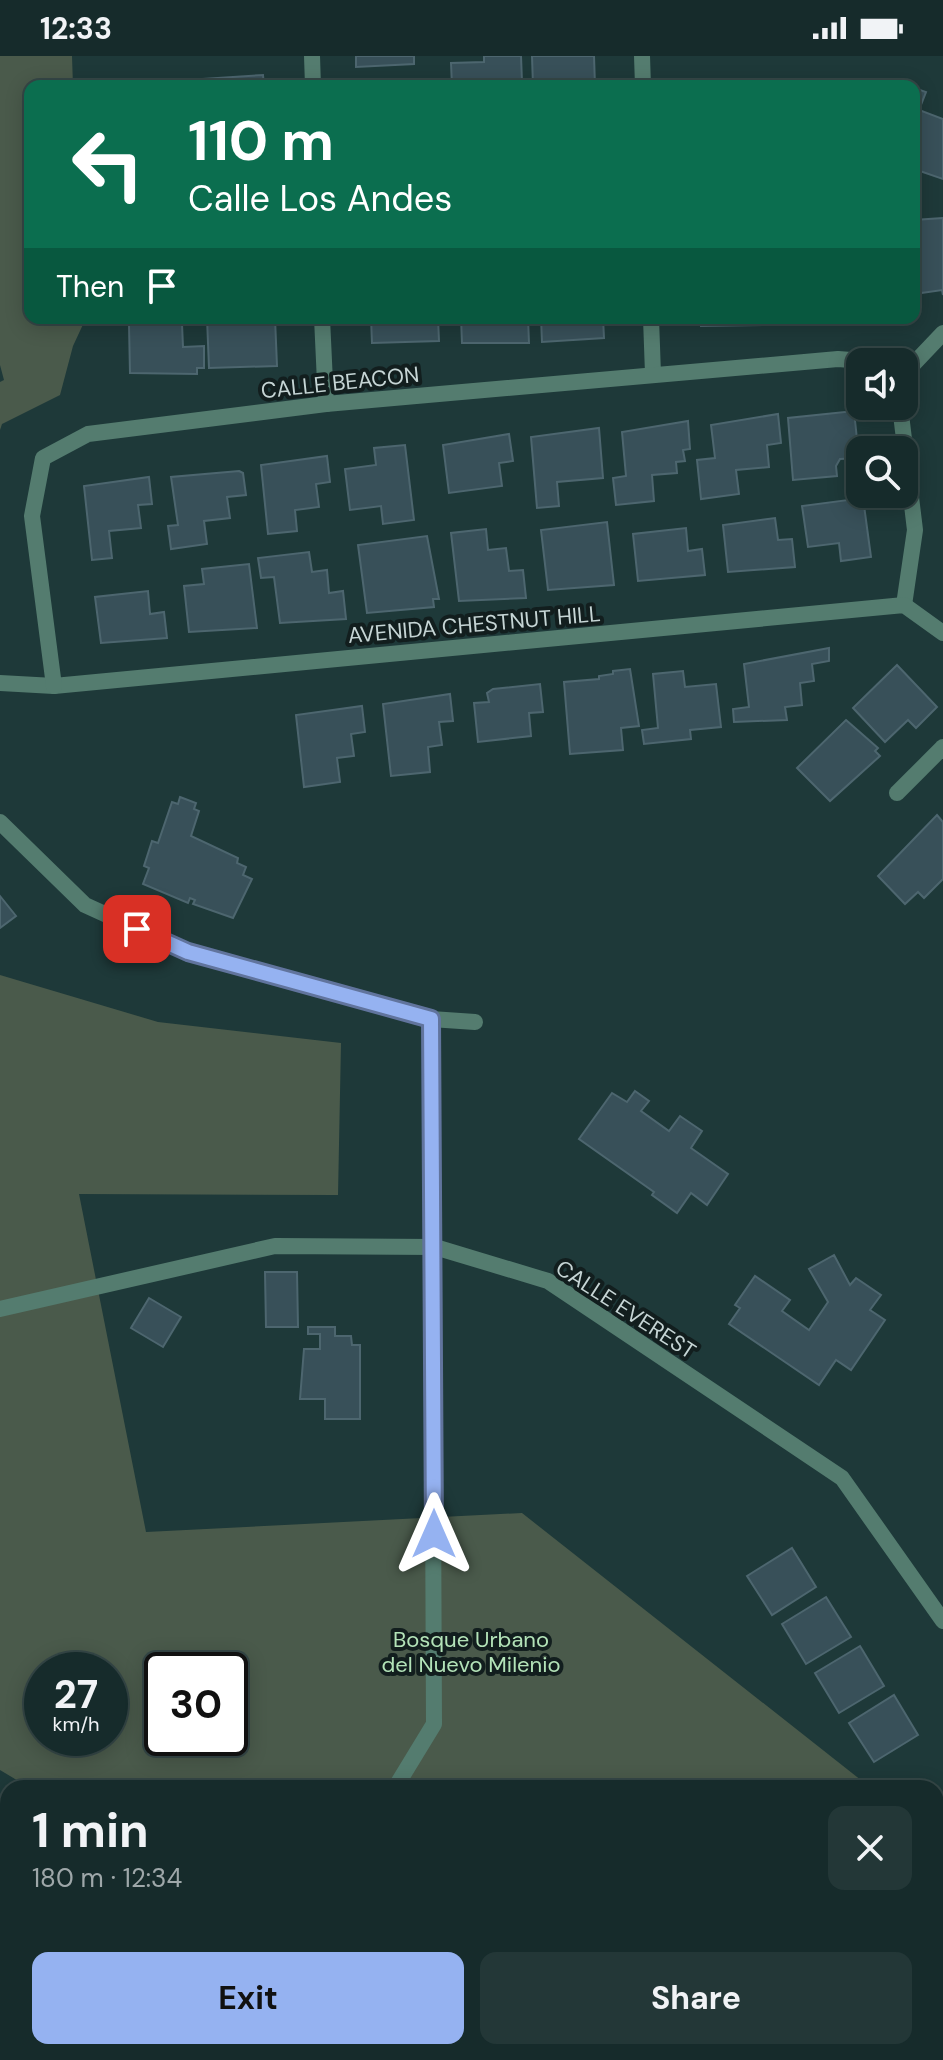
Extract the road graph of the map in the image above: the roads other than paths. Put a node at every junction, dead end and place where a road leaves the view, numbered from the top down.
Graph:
1 (312, 56) edge
2 (642, 56) edge
3 (313, 80) edge
4 (643, 80) edge
5 (322, 324) edge
6 (651, 324) edge
7 (943, 333) edge
8 (918, 359) edge
9 (846, 360) edge
10 (653, 374) junction
11 (326, 404) junction
12 (902, 420) edge
13 (904, 605) junction
14 (943, 633) edge
15 (0, 683) edge
16 (54, 686) junction
17 (943, 747) edge
18 (897, 793) dead end
19 (0, 822) edge
20 (431, 1019) junction
21 (475, 1022) dead end
22 (435, 1247) junction
23 (0, 1309) edge
24 (943, 1621) edge
25 (400, 1780) edge

1 - 3 street
2 - 4 street
5 - 11 street
6 - 10 street
7 - 8 street
9 - 10 street, CALLE BEACON
10 - 11 street, CALLE BEACON
11 - 16 street, CALLE BEACON
12 - 13 street
13 - 14 street
13 - 16 street, AVENIDA CHESTNUT HILL
15 - 16 street, AVENIDA CHESTNUT HILL
17 - 18 street
19 - 20 street
20 - 21 street
20 - 22 street
22 - 23 street, CALLE EVEREST
22 - 24 street, CALLE EVEREST
22 - 25 street

